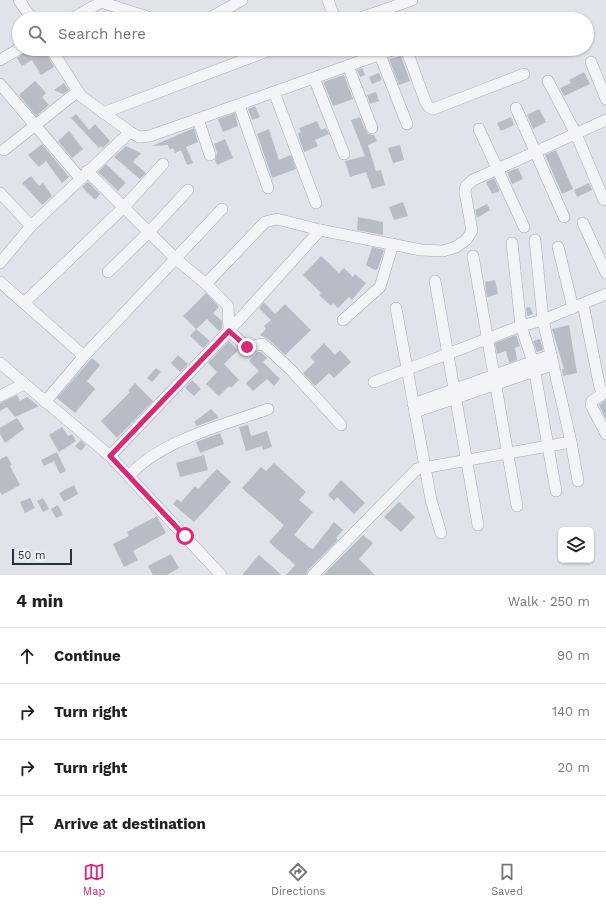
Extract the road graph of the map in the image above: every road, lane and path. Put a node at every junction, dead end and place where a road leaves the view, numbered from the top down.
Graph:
1 (19, 0) edge
2 (242, 0) edge
3 (328, 0) edge
4 (412, 0) edge
5 (103, 1) edge
6 (27, 12) edge
7 (83, 12) edge
8 (134, 12) edge
9 (221, 12) edge
10 (332, 12) edge
11 (378, 12) edge
12 (12, 53) edge
13 (55, 56) edge
14 (254, 56) edge
15 (377, 56) edge
16 (380, 56) edge
17 (409, 56) edge
18 (0, 60) edge
19 (591, 62) dead end
20 (348, 66) junction
21 (524, 74) dead end
22 (314, 78) junction
23 (548, 81) dead end
24 (0, 84) edge
25 (77, 92) junction
26 (274, 92) junction
27 (606, 99) edge
28 (239, 105) junction
29 (516, 108) dead end
30 (103, 113) junction
31 (198, 120) junction
32 (606, 120) edge
33 (407, 124) dead end
34 (36, 125) junction
35 (372, 128) dead end
36 (479, 129) dead end
37 (130, 132) junction
38 (576, 134) junction
39 (4, 150) dead end
40 (535, 152) junction
41 (344, 154) dead end
42 (210, 155) dead end
43 (163, 164) dead end
44 (497, 169) junction
45 (83, 175) junction
46 (268, 188) dead end
47 (188, 190) dead end
48 (0, 193) edge
49 (604, 200) dead end
50 (316, 203) dead end
51 (124, 207) junction
52 (222, 210) dead end
53 (564, 217) dead end
54 (583, 223) dead end
55 (31, 226) junction
56 (524, 227) dead end
57 (320, 230) junction
58 (150, 232) junction
59 (535, 240) dead end
60 (512, 243) dead end
61 (393, 244) junction
62 (558, 247) dead end
63 (472, 256) dead end
64 (176, 259) junction
65 (0, 263) edge
66 (108, 272) dead end
67 (606, 273) edge
68 (435, 281) dead end
69 (0, 282) edge
70 (206, 284) junction
71 (606, 294) edge
72 (24, 303) junction
73 (578, 306) junction
74 (396, 308) dead end
75 (343, 320) dead end
76 (543, 320) junction
77 (521, 326) junction
78 (229, 331) junction
79 (486, 340) junction
80 (448, 355) junction
81 (84, 356) junction
82 (551, 360) junction
83 (0, 363) edge
84 (534, 366) junction
85 (407, 370) junction
86 (494, 380) junction
87 (374, 382) dead end
88 (24, 384) junction
89 (603, 390) edge
90 (454, 394) junction
91 (0, 396) edge
92 (46, 402) junction
93 (414, 408) junction
94 (268, 409) dead end
95 (341, 425) dead end
96 (606, 434) edge
97 (571, 442) junction
98 (548, 446) junction
99 (507, 452) junction
100 (110, 456) junction
101 (466, 460) junction
102 (424, 467) junction
103 (129, 476) junction
104 (578, 481) dead end
105 (556, 491) dead end
106 (517, 506) dead end
107 (478, 525) dead end
108 (441, 533) dead end
109 (221, 575) edge
110 (313, 575) edge

1 - 6 street
2 - 9 street
3 - 10 street
4 - 11 street
5 - 7 street
5 - 8 street
12 - 18 street
13 - 25 street
14 - 30 street
15 - 20 street
16 - 33 street
17 - 21 street
19 - 27 street
20 - 22 street
20 - 35 street
22 - 26 street
22 - 41 street
23 - 38 street
24 - 34 street
25 - 30 street
25 - 34 street
26 - 28 street
26 - 50 street
28 - 31 street
28 - 46 street
29 - 40 street
30 - 37 street
31 - 37 street
31 - 42 street
32 - 38 street
34 - 39 street
34 - 45 street
36 - 44 street
37 - 45 street
38 - 40 street
38 - 49 street
40 - 44 street
40 - 53 street
43 - 51 street
44 - 56 street
44 - 61 street
45 - 51 street
45 - 55 street
47 - 58 street
48 - 55 street
51 - 58 street
51 - 72 street
52 - 64 street
54 - 67 street
55 - 65 street
57 - 61 street
57 - 70 street
57 - 78 street
58 - 64 street
58 - 66 street
59 - 76 street
60 - 77 street
61 - 75 street
62 - 73 street
63 - 79 street
64 - 70 street
64 - 81 street
68 - 80 street
69 - 72 street
70 - 78 street
71 - 73 street
72 - 81 street
73 - 76 street
73 - 89 street
74 - 85 street
76 - 77 street
76 - 82 street
77 - 79 street
77 - 84 street
78 - 95 street
78 - 100 street
79 - 80 street
79 - 86 street
80 - 85 street
80 - 90 street
81 - 92 street
82 - 84 street
82 - 97 street
83 - 88 street
84 - 86 street
84 - 98 street
85 - 87 street
85 - 93 street
86 - 90 street
86 - 99 street
88 - 91 street
88 - 92 street
89 - 96 street
90 - 93 street
90 - 101 street
92 - 100 street
93 - 102 street
94 - 103 street
97 - 98 street
97 - 104 street
98 - 99 street
98 - 105 street
99 - 101 street
99 - 106 street
100 - 103 street
101 - 102 street
101 - 107 street
102 - 108 street
102 - 110 street
103 - 109 street

